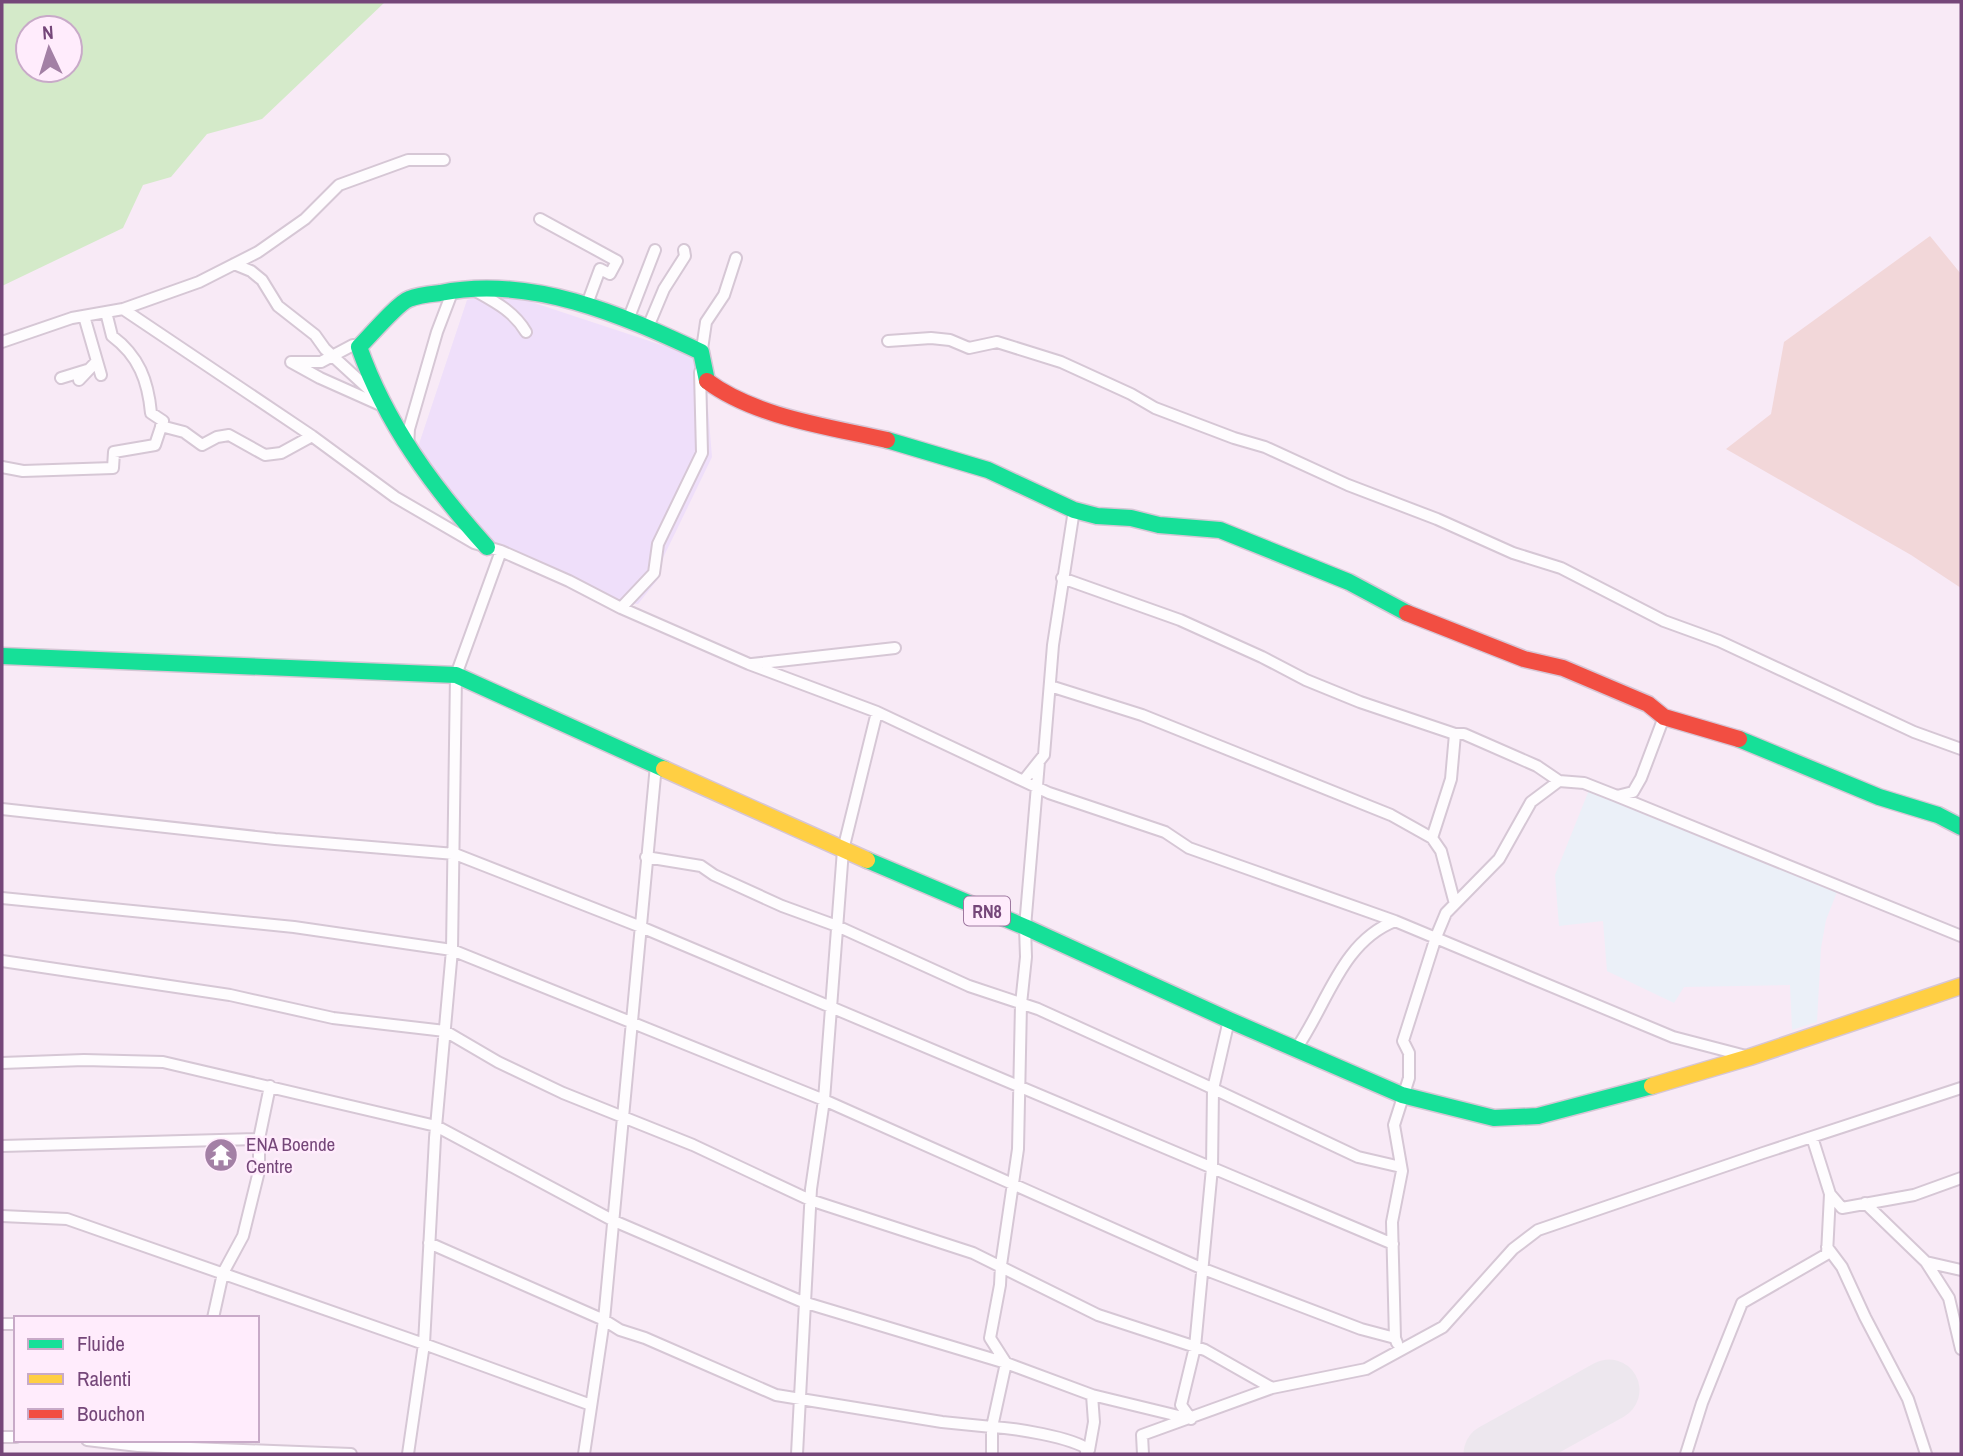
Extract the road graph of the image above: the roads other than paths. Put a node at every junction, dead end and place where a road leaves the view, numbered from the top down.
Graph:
1 (444, 160) dead end
2 (540, 219) dead end
3 (655, 250) dead end
4 (684, 250) dead end
5 (736, 258) dead end
6 (234, 264) junction
7 (471, 289) junction
8 (453, 290) junction
9 (587, 304) junction
10 (123, 309) junction
11 (106, 312) junction
12 (84, 316) junction
13 (628, 320) junction
14 (648, 327) junction
15 (526, 332) dead end
16 (888, 341) dead end
17 (2, 342) edge
18 (359, 347) junction
19 (701, 352) junction
20 (333, 356) junction
21 (97, 361) junction
22 (87, 370) junction
23 (101, 375) dead end
24 (61, 378) dead end
25 (79, 380) dead end
26 (383, 404) junction
27 (161, 426) junction
28 (312, 436) junction
29 (408, 447) junction
30 (2, 467) edge
31 (1074, 510) junction
32 (494, 549) junction
33 (1062, 578) junction
34 (621, 608) junction
35 (895, 648) dead end
36 (2, 656) edge
37 (750, 664) junction
38 (456, 675) junction
39 (1050, 686) junction
40 (877, 712) junction
41 (1664, 717) junction
42 (1455, 734) junction
43 (1961, 749) edge
44 (1039, 762) junction
45 (656, 765) junction
46 (1024, 780) junction
47 (1559, 781) junction
48 (1038, 788) junction
49 (1617, 796) junction
50 (2, 809) edge
51 (1961, 827) edge
52 (1432, 838) junction
53 (843, 850) junction
54 (455, 854) junction
55 (646, 858) junction
56 (2, 898) edge
57 (1455, 904) junction
58 (1395, 921) junction
59 (836, 926) junction
60 (641, 927) junction
61 (1026, 927) junction
62 (1961, 936) edge
63 (1436, 937) junction
64 (452, 950) junction
65 (2, 961) edge
66 (1961, 986) edge
67 (1021, 1003) junction
68 (831, 1008) junction
69 (1229, 1020) junction
70 (631, 1022) junction
71 (445, 1031) junction
72 (1296, 1049) junction
73 (1750, 1057) junction
74 (2, 1063) edge
75 (270, 1086) junction
76 (1018, 1086) junction
77 (1961, 1088) edge
78 (1213, 1089) junction
79 (1402, 1094) junction
80 (824, 1100) junction
81 (624, 1116) junction
82 (436, 1126) junction
83 (1812, 1137) junction
84 (259, 1139) junction
85 (2, 1146) edge
86 (1401, 1167) junction
87 (1212, 1168) junction
88 (1961, 1178) edge
89 (1012, 1183) junction
90 (1830, 1194) junction
91 (810, 1200) junction
92 (1865, 1203) junction
93 (2, 1216) edge
94 (614, 1221) junction
95 (429, 1243) junction
96 (1393, 1244) junction
97 (1827, 1247) junction
98 (1926, 1262) junction
99 (1001, 1265) junction
100 (1201, 1268) junction
101 (1961, 1270) edge
102 (223, 1273) junction
103 (803, 1302) junction
104 (213, 1316) edge
105 (604, 1320) junction
106 (1395, 1338) junction
107 (424, 1344) junction
108 (1195, 1347) junction
109 (1401, 1349) junction
110 (1961, 1349) edge
111 (1006, 1363) junction
112 (1272, 1388) junction
113 (1091, 1395) junction
114 (801, 1401) junction
115 (591, 1405) junction
116 (1191, 1419) junction
117 (992, 1427) junction
118 (106, 1442) edge
119 (115, 1443) junction
120 (196, 1445) edge
121 (1086, 1452) edge
122 (120, 1454) edge
123 (351, 1454) edge
124 (408, 1454) edge
125 (584, 1454) edge
126 (797, 1454) edge
127 (992, 1454) edge
128 (1143, 1454) edge
129 (1686, 1454) edge
130 (1926, 1454) edge

1 - 6 street
2 - 9 street
3 - 13 street
4 - 14 street
5 - 19 street
6 - 10 street
6 - 20 street
7 - 8 main road
7 - 9 main road
7 - 15 street
8 - 18 main road
8 - 29 street
9 - 13 main road
10 - 11 street
10 - 28 street
11 - 12 street
11 - 27 street
12 - 17 street
12 - 21 street
13 - 14 main road
14 - 19 main road
16 - 43 street
18 - 20 street
18 - 26 main road
19 - 31 main road
19 - 34 street
20 - 26 street
20 - 26 street
21 - 22 street
21 - 23 street
22 - 24 street
22 - 25 street
26 - 29 main road
27 - 28 street
27 - 30 street
28 - 32 street
29 - 32 main road
31 - 33 street
31 - 41 main road
32 - 34 street
32 - 38 street
33 - 39 street
33 - 42 street
34 - 37 street
35 - 37 street
36 - 38 main road, RN8
37 - 40 street
38 - 45 main road, RN8
38 - 54 street
39 - 44 street
39 - 52 street
40 - 46 street
40 - 53 street
41 - 49 street
41 - 51 main road
42 - 47 street
42 - 52 street
44 - 46 street
44 - 48 street
45 - 53 main road, RN8
45 - 55 street
46 - 48 street
47 - 49 street
47 - 57 street
48 - 58 street
48 - 61 street
49 - 62 street
50 - 54 street
52 - 57 street
53 - 59 street
53 - 61 main road, RN8
54 - 60 street
54 - 64 street
55 - 59 street
55 - 60 street
56 - 64 street
57 - 63 street
58 - 63 street
58 - 72 street
59 - 67 street
59 - 68 street
60 - 68 street
60 - 70 street
61 - 67 street
61 - 69 main road, RN8
63 - 73 street
63 - 79 street
64 - 70 street
64 - 71 street
65 - 71 street
66 - 73 main road, RN8
67 - 76 street
67 - 78 street
68 - 76 street
68 - 80 street
69 - 72 main road, RN8
69 - 78 street
70 - 80 street
70 - 81 street
71 - 81 street
71 - 82 street
72 - 79 main road, RN8
73 - 79 main road, RN8
74 - 75 street
75 - 82 street
75 - 84 street
76 - 87 street
76 - 89 street
77 - 83 street
78 - 86 street
78 - 87 street
79 - 86 street
80 - 89 street
80 - 91 street
81 - 91 street
81 - 94 street
82 - 94 street
82 - 95 street
83 - 90 street
83 - 109 street
84 - 85 street
84 - 102 street
86 - 96 street
87 - 96 street
87 - 100 street
88 - 92 street
89 - 99 street
89 - 100 street
90 - 92 street
90 - 97 street
91 - 99 street
91 - 103 street
92 - 98 street
93 - 102 street
94 - 103 street
94 - 105 street
95 - 105 street
95 - 107 street
96 - 106 street
97 - 129 street
97 - 130 street
98 - 101 street
98 - 110 street
99 - 108 street
99 - 111 street
100 - 106 street
100 - 108 street
102 - 104 street
102 - 107 street
103 - 111 street
103 - 114 street
105 - 114 street
105 - 115 street
106 - 109 street
107 - 115 street
107 - 124 street
108 - 112 street
108 - 116 street
109 - 112 street
111 - 113 street
111 - 117 street
112 - 116 street
113 - 116 street
113 - 121 street
114 - 117 street
114 - 126 street
115 - 125 street
116 - 128 street
117 - 121 street
117 - 127 street
118 - 119 street
119 - 120 street
119 - 122 street
120 - 123 street

